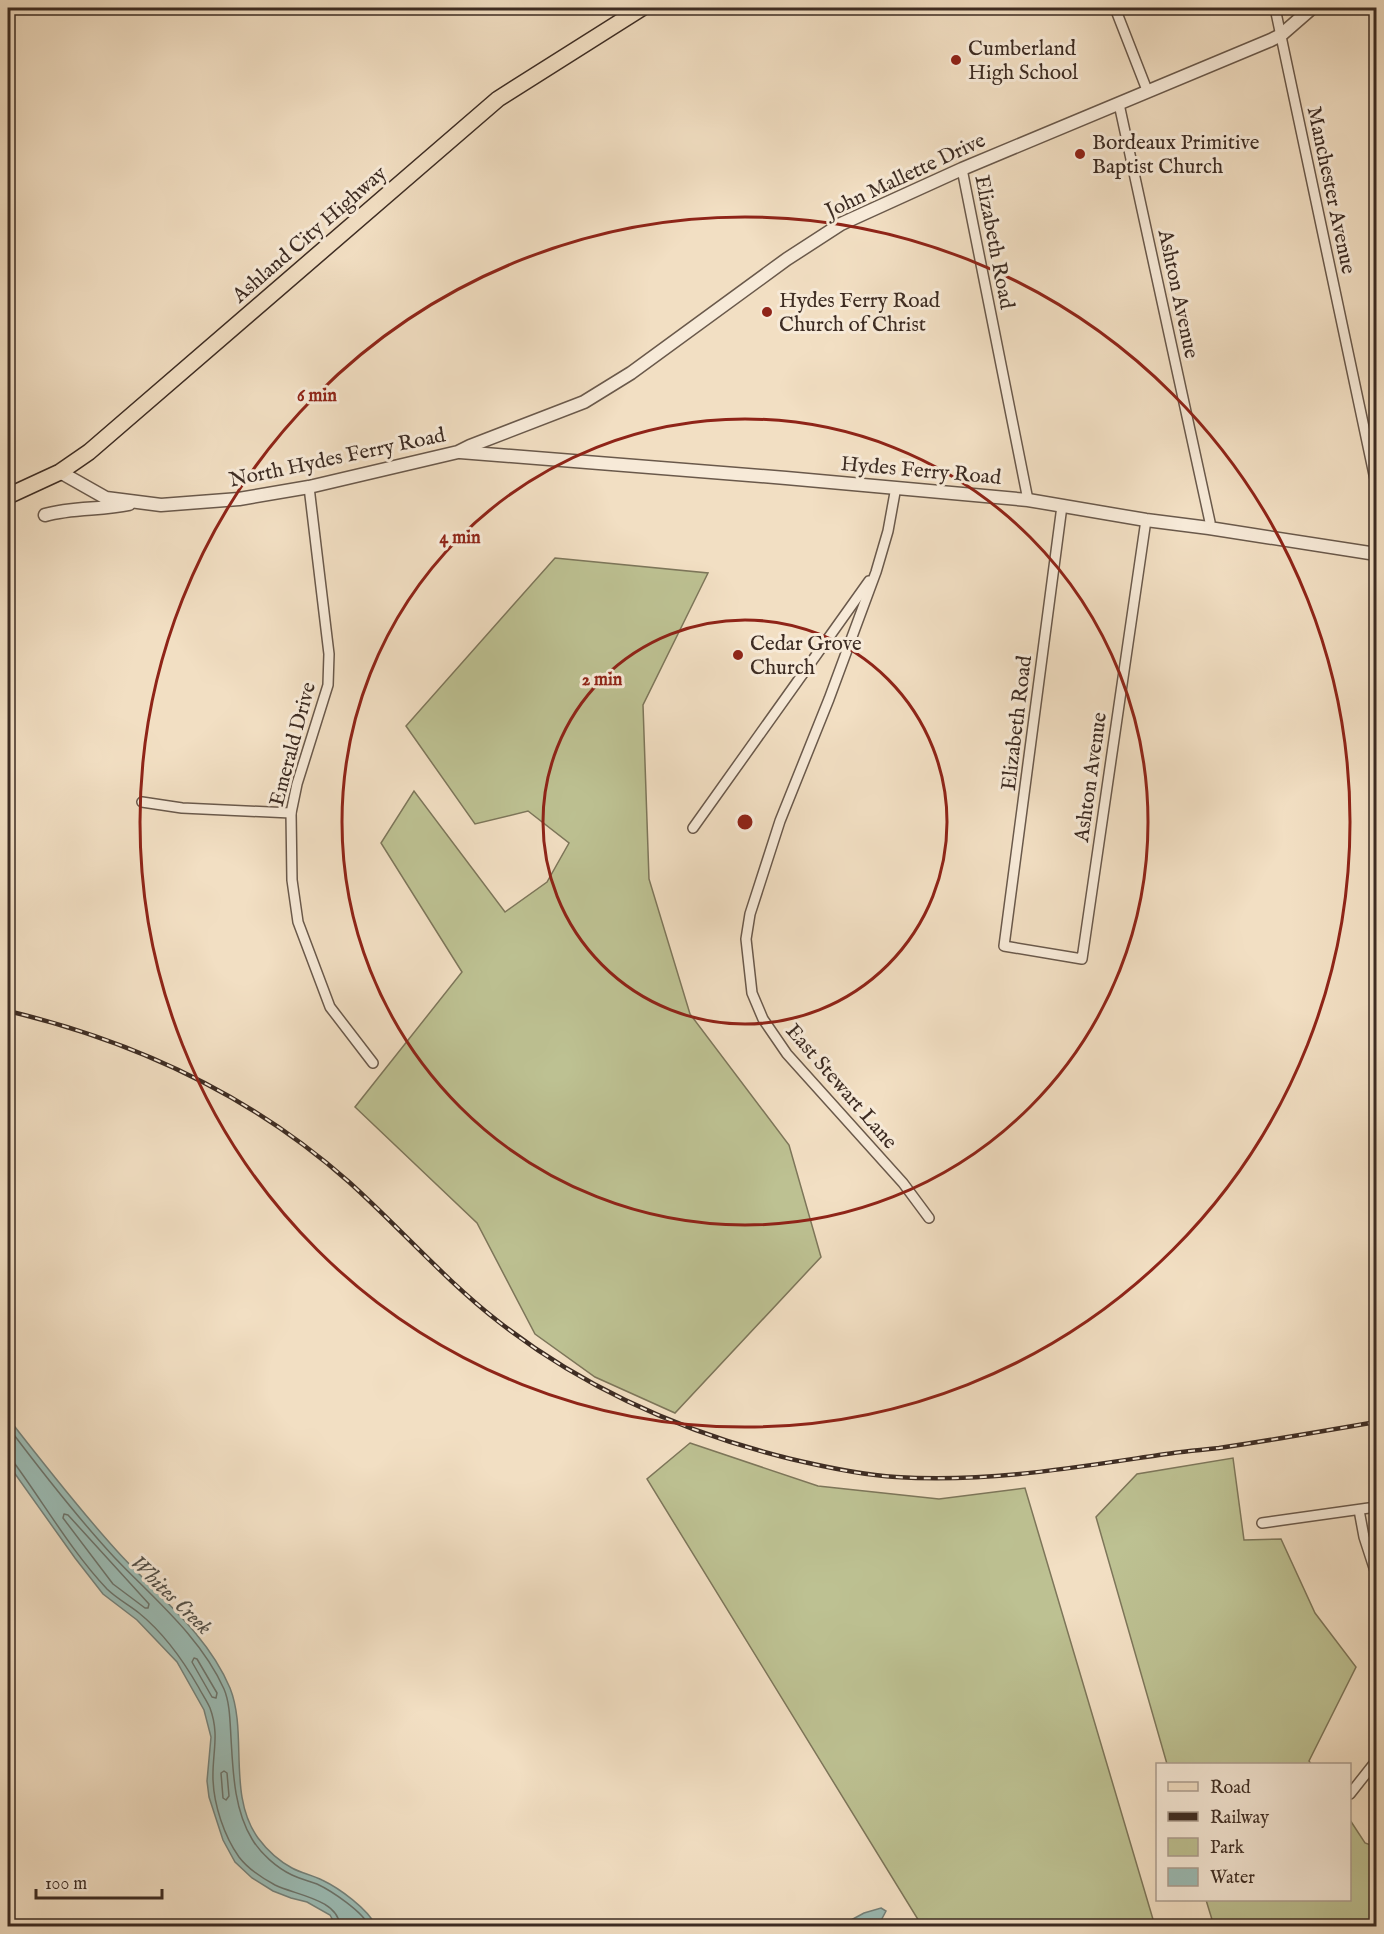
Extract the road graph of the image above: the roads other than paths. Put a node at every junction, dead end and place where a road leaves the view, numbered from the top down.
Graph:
1 (642, 8) edge
2 (1115, 8) edge
3 (1275, 8) edge
4 (1312, 8) edge
5 (1281, 35) junction
6 (1147, 90) junction
7 (1119, 104) junction
8 (962, 169) junction
9 (470, 446) joint
10 (458, 453) junction
11 (60, 472) junction
12 (1377, 484) edge
13 (309, 487) junction
14 (896, 488) junction
15 (8, 496) edge
16 (1028, 500) junction
17 (139, 502) junction
18 (1062, 506) junction
19 (45, 515) dead end
20 (1146, 520) junction
21 (1209, 528) junction
22 (1377, 554) edge
23 (876, 572) junction
24 (142, 802) dead end
25 (291, 813) junction
26 (693, 828) dead end
27 (1004, 944) joint
28 (373, 1063) dead end
29 (929, 1218) dead end
30 (1377, 1507) edge
31 (1359, 1510) junction
32 (1262, 1523) dead end
33 (1377, 1574) edge
34 (1376, 1762) edge
35 (1351, 1793) edge

1 - 11 main road, Ashland City Highway
2 - 6 street
3 - 5 street, Manchester Avenue
4 - 5 street, John Mallette Drive
5 - 6 street, John Mallette Drive
5 - 12 street, Manchester Avenue
6 - 7 street, John Mallette Drive
7 - 8 street, John Mallette Drive
7 - 21 street, Ashton Avenue
8 - 9 street, John Mallette Drive
8 - 16 street, Elizabeth Road
9 - 10 street, North Hydes Ferry Road
10 - 13 street, North Hydes Ferry Road
10 - 14 street, Hydes Ferry Road
11 - 15 main road, Ashland City Highway
11 - 17 street, North Hydes Ferry Road
13 - 17 street, North Hydes Ferry Road
13 - 25 street, Emerald Drive
14 - 16 street, Hydes Ferry Road
14 - 23 street, East Stewart Lane
16 - 18 street, Hydes Ferry Road
17 - 19 street, North Hydes Ferry Road
18 - 20 street, Hydes Ferry Road
18 - 27 street, Elizabeth Road
20 - 21 street, Hydes Ferry Road
20 - 27 street, Ashton Avenue
21 - 22 street, Hydes Ferry Road
23 - 26 street
23 - 29 street, East Stewart Lane
24 - 25 street
25 - 28 street, Emerald Drive
30 - 31 street
31 - 32 street
31 - 33 street
34 - 35 street

